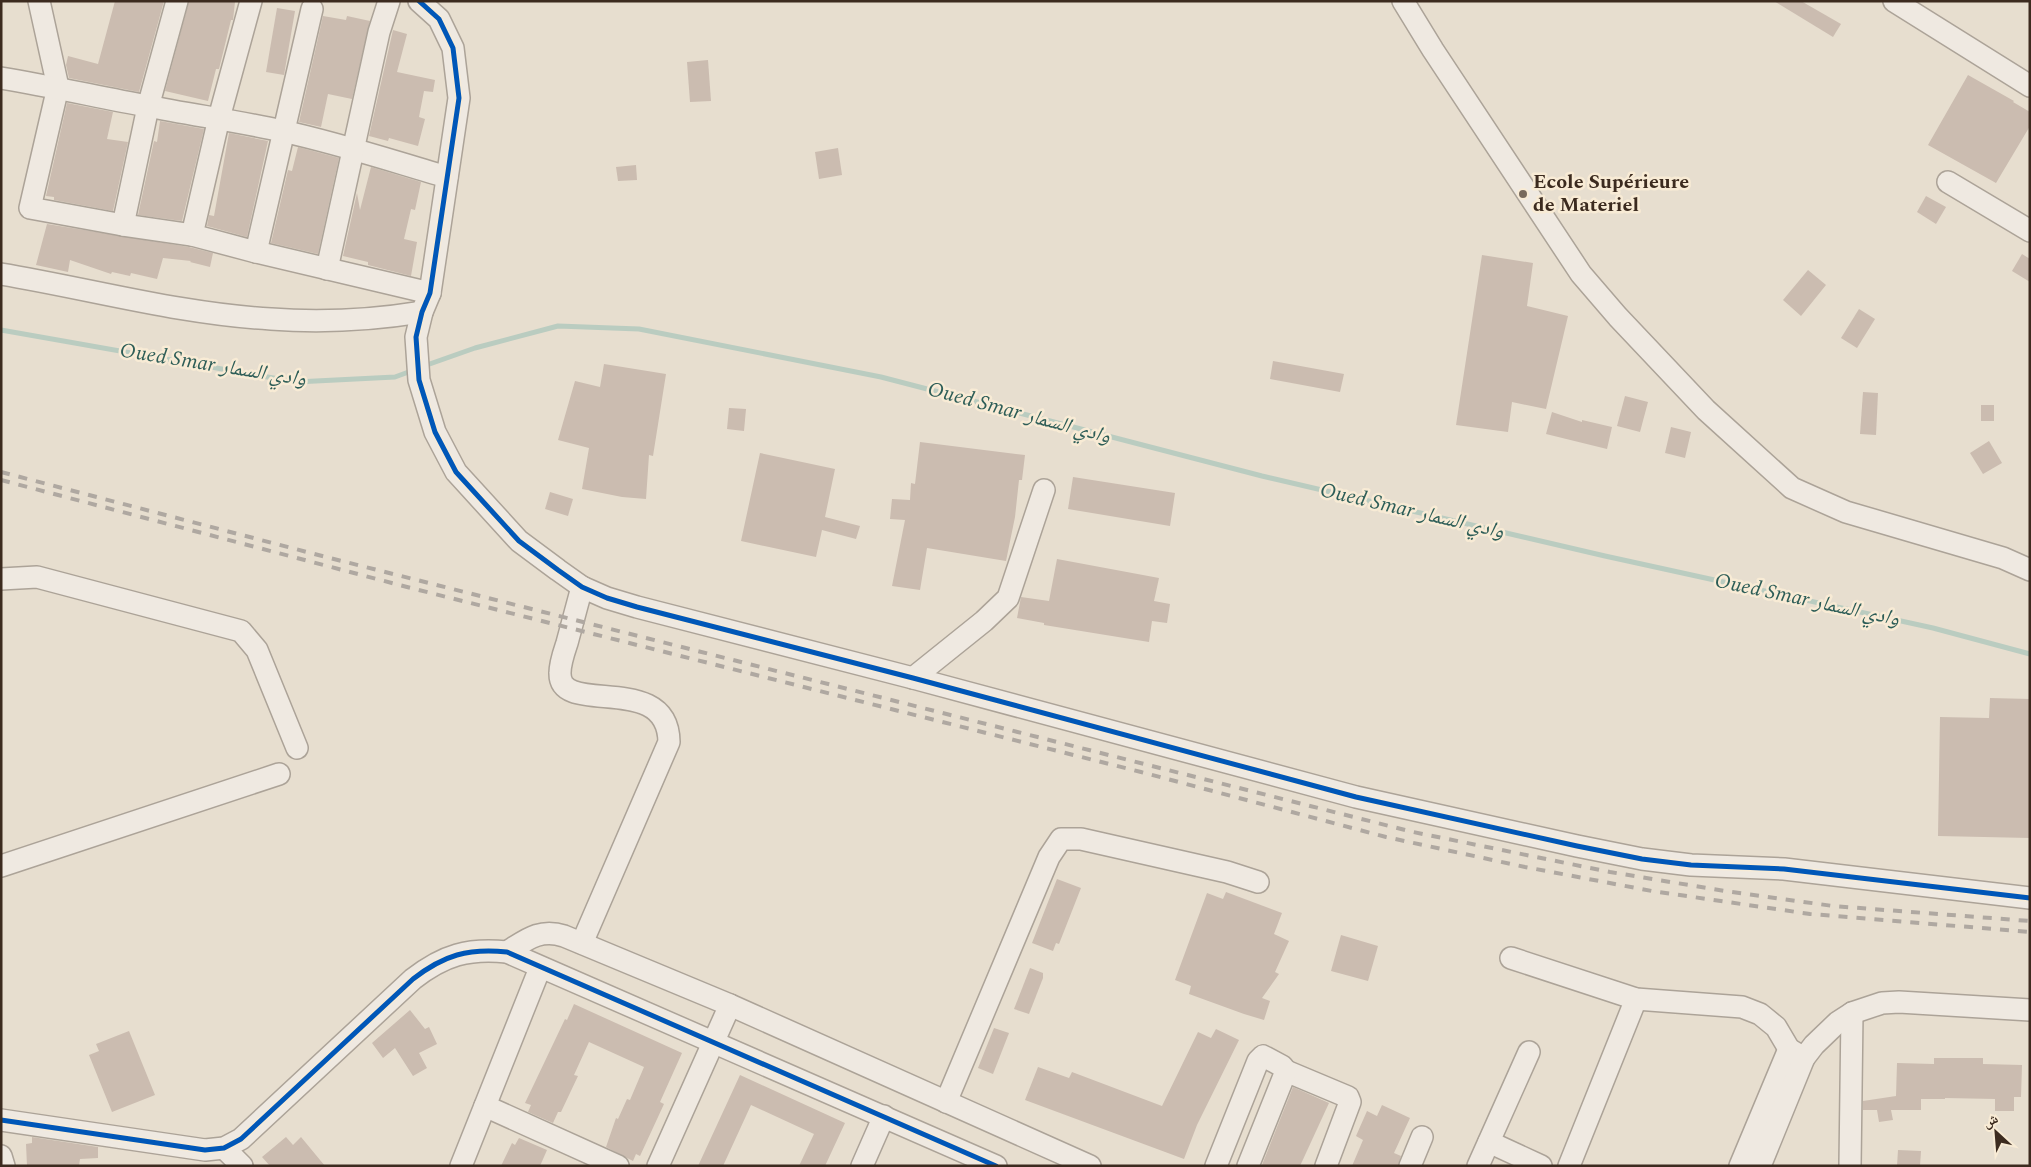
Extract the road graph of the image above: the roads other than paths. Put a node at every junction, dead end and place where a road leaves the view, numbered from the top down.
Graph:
1 (177, 1) edge
2 (251, 1) edge
3 (389, 1) edge
4 (419, 1) edge
5 (1403, 1) edge
6 (1894, 1) edge
7 (43, 3) edge
8 (312, 9) dead end
9 (1, 78) edge
10 (2030, 86) edge
11 (58, 87) junction
12 (148, 106) junction
13 (219, 118) junction
14 (284, 132) junction
15 (354, 150) junction
16 (447, 177) junction
17 (1948, 182) dead end
18 (123, 225) junction
19 (2030, 231) edge
20 (192, 235) junction
21 (256, 252) junction
22 (327, 269) junction
23 (1, 274) edge
24 (430, 293) junction
25 (422, 312) junction
26 (1044, 490) dead end
27 (2030, 570) edge
28 (1, 579) edge
29 (582, 586) junction
30 (913, 678) junction
31 (297, 748) dead end
32 (279, 774) dead end
33 (1, 866) edge
34 (1258, 882) dead end
35 (2030, 898) edge
36 (582, 943) junction
37 (507, 952) junction
38 (1511, 958) dead end
39 (540, 968) junction
40 (1636, 999) junction
41 (730, 1005) junction
42 (2030, 1010) edge
43 (1852, 1014) junction
44 (713, 1042) junction
45 (1529, 1052) dead end
46 (1797, 1054) junction
47 (1286, 1071) junction
48 (946, 1102) junction
49 (485, 1106) junction
50 (884, 1116) junction
51 (1, 1120) edge
52 (1422, 1137) dead end
53 (1489, 1142) junction
54 (224, 1148) junction
55 (1, 1156) edge
56 (1078, 1164) edge
57 (4, 1166) edge
58 (242, 1166) edge
59 (461, 1166) edge
60 (618, 1166) edge
61 (658, 1166) edge
62 (862, 1166) edge
63 (996, 1166) edge
64 (1216, 1166) edge
65 (1248, 1166) edge
66 (1326, 1166) edge
67 (1410, 1166) edge
68 (1478, 1166) edge
69 (1541, 1166) edge
70 (1569, 1166) edge
71 (1740, 1166) edge
72 (1760, 1166) edge
73 (1850, 1166) edge

1 - 12 street
2 - 13 street
3 - 15 street
4 - 16 street
5 - 27 street
6 - 10 street
7 - 11 street
8 - 14 street
9 - 11 street
11 - 12 street
11 - 18 street
12 - 13 street
12 - 18 street
13 - 14 street
13 - 20 street
14 - 15 street
14 - 21 street
15 - 16 street
15 - 22 street
16 - 24 street
17 - 19 street
18 - 20 street
20 - 21 street
21 - 22 street
22 - 24 street
23 - 25 street
24 - 25 street
25 - 29 street
26 - 30 street
28 - 31 street
29 - 30 street
29 - 36 street
30 - 35 street
32 - 33 street
34 - 48 street
36 - 37 street
36 - 41 street
37 - 39 street
37 - 54 street
38 - 40 street
39 - 44 street
39 - 49 street
40 - 46 street
40 - 70 street
41 - 44 street
41 - 48 street
42 - 43 street
43 - 46 street
43 - 73 street
44 - 50 street
44 - 61 street
45 - 53 street
46 - 71 street
46 - 72 street
47 - 64 street
47 - 65 street
47 - 66 street
48 - 56 street
49 - 59 street
49 - 60 street
50 - 62 street
50 - 63 street
51 - 54 street
52 - 67 street
53 - 68 street
53 - 69 street
54 - 58 street
55 - 57 street

